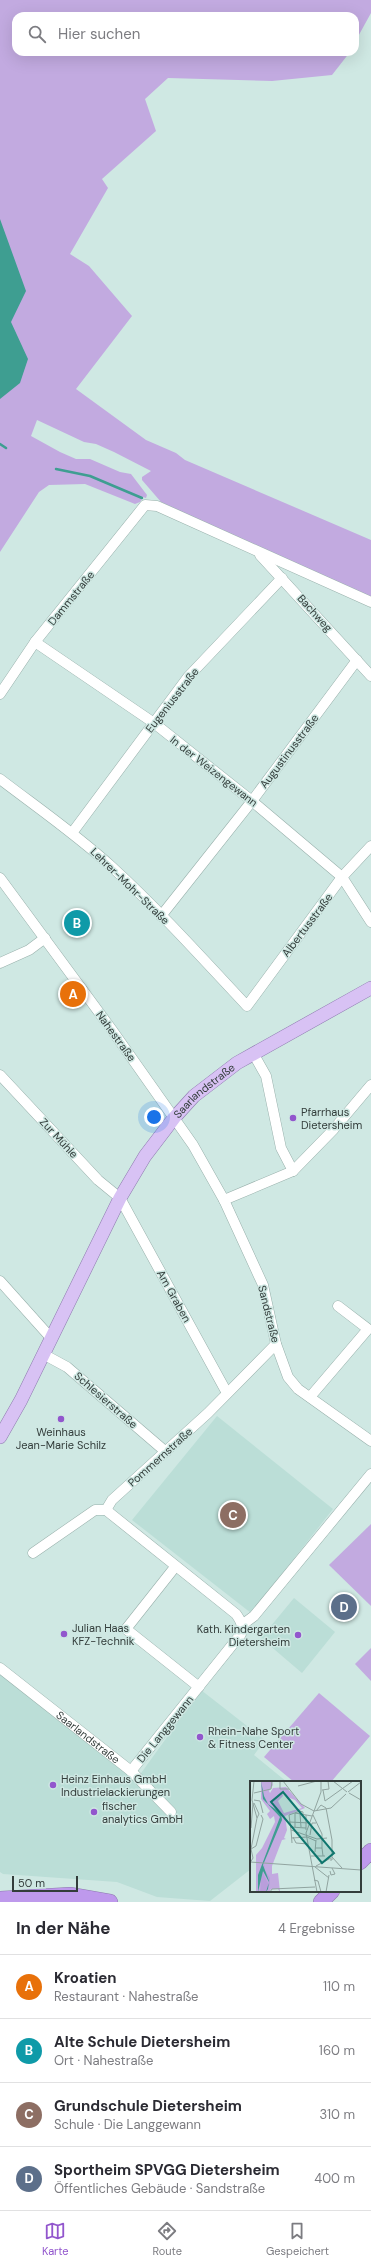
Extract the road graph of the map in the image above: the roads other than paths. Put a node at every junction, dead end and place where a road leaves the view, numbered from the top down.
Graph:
1 (145, 505) joint
2 (257, 552) junction
3 (282, 578) junction
4 (371, 602) edge
5 (35, 642) junction
6 (357, 660) junction
7 (371, 676) edge
8 (0, 694) edge
9 (154, 723) junction
10 (0, 779) edge
11 (252, 801) junction
12 (72, 832) junction
13 (371, 846) edge
14 (0, 878) edge
15 (342, 878) junction
16 (162, 916) junction
17 (371, 922) edge
18 (45, 938) junction
19 (0, 963) edge
20 (371, 988) edge
21 (247, 1006) joint
22 (253, 1053) junction
23 (0, 1075) edge
24 (371, 1084) edge
25 (174, 1118) junction
26 (293, 1171) junction
27 (120, 1198) junction
28 (224, 1200) junction
29 (0, 1281) edge
30 (338, 1306) dead end
31 (52, 1338) junction
32 (276, 1344) junction
33 (43, 1354) junction
34 (227, 1394) junction
35 (310, 1397) junction
36 (0, 1437) edge
37 (371, 1441) edge
38 (166, 1452) junction
39 (371, 1474) edge
40 (106, 1510) junction
41 (33, 1553) dead end
42 (175, 1567) junction
43 (242, 1625) junction
44 (0, 1668) edge
45 (199, 1687) junction
46 (131, 1771) junction
47 (171, 1812) dead end
48 (371, 1851) edge
49 (361, 1861) edge
50 (331, 1892) edge
51 (0, 1899) edge
52 (110, 1902) edge
53 (321, 1902) edge

1 - 2 street, Bachweg
1 - 5 street, Dammstraße
2 - 3 street, Bachweg
2 - 4 street, Bachweg
3 - 6 street, Bachweg
3 - 9 street, Eugeniusstraße
5 - 8 street, Dammstraße
5 - 9 street, In der Weizengewann
6 - 7 street, Bachweg
6 - 11 street, Augustinusstraße
9 - 11 street, In der Weizengewann
9 - 12 street, Eugeniusstraße
10 - 12 street, Lehrer-Mohr-Straße
11 - 15 street, In der Weizengewann
11 - 16 street, Augustinusstraße
12 - 16 street, Lehrer-Mohr-Straße
13 - 15 street, Albertusstraße
14 - 18 street, Nahestraße
15 - 17 street, In der Weizengewann
15 - 21 street, Albertusstraße
16 - 21 street, Lehrer-Mohr-Straße
18 - 19 street
18 - 25 street, Nahestraße
20 - 22 main road, Saarlandstraße
22 - 25 main road, Saarlandstraße
22 - 26 street
23 - 27 street, Zur Mühle
24 - 26 street
25 - 27 main road, Saarlandstraße
25 - 28 street, Sandstraße
26 - 28 street
27 - 31 main road, Saarlandstraße
27 - 34 street, Am Graben
28 - 32 street, Sandstraße
29 - 31 street
30 - 35 street
31 - 33 main road, Saarlandstraße
32 - 34 street, Pommernstraße
32 - 35 street, Sandstraße
33 - 36 main road, Saarlandstraße
33 - 38 street, Schlesierstraße
34 - 38 street, Pommernstraße
35 - 37 street, Sandstraße
38 - 40 street, Pommernstraße
39 - 43 street
40 - 41 street
40 - 42 street
42 - 43 street
42 - 45 street, Die Langgewann
43 - 45 street, Die Langgewann
44 - 46 street, Saarlandstraße
45 - 46 street, Die Langgewann
46 - 47 street, Saarlandstraße
48 - 49 highway
50 - 53 highway
51 - 52 highway

